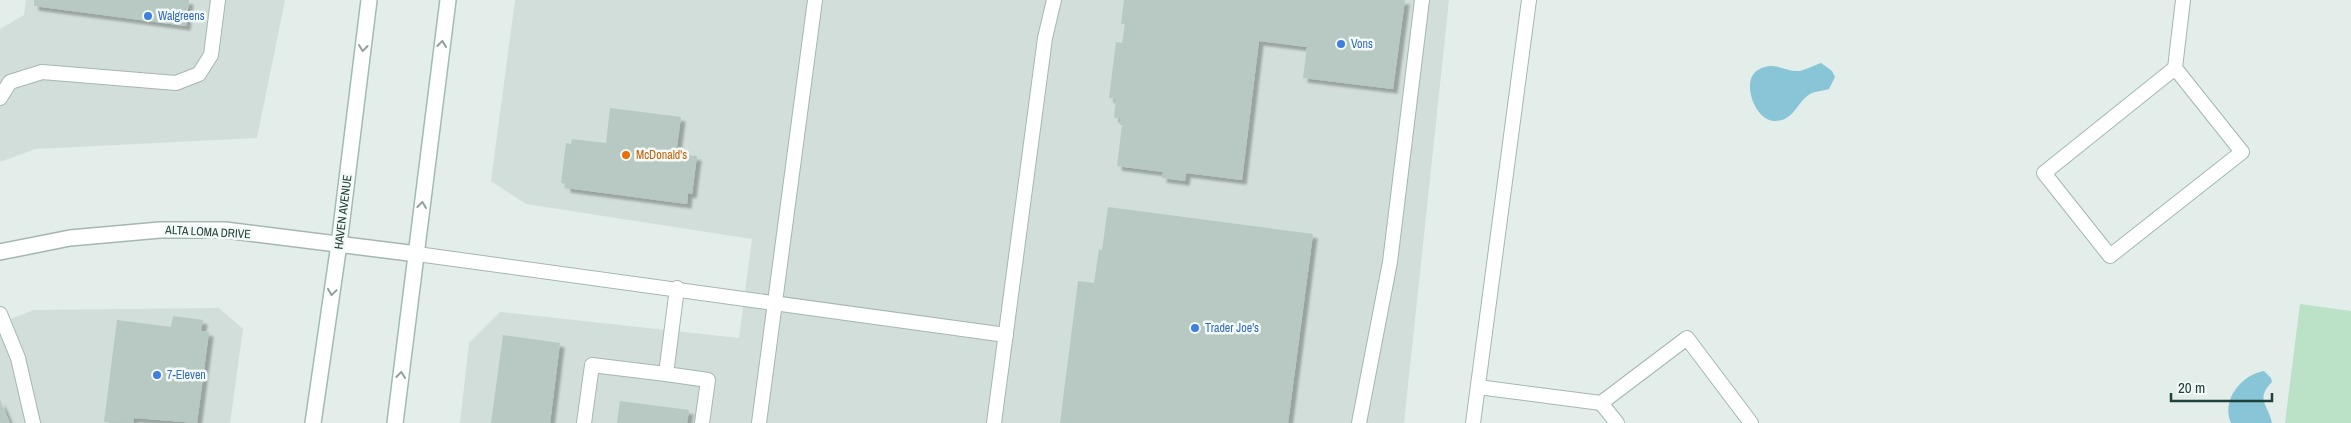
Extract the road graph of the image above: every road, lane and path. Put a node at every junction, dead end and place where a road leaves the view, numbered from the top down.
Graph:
1 (218, 0) edge
2 (369, 0) edge
3 (448, 0) edge
4 (815, 0) edge
5 (1054, 0) edge
6 (1422, 0) edge
7 (1529, 0) edge
8 (2184, 0) edge
9 (2174, 68) junction
10 (0, 98) edge
11 (339, 244) junction
12 (0, 252) edge
13 (417, 254) junction
14 (677, 288) junction
15 (776, 303) junction
16 (0, 314) edge
17 (1006, 335) junction
18 (666, 374) junction
19 (1478, 387) junction
20 (1601, 402) junction
21 (33, 423) edge
22 (313, 423) edge
23 (395, 423) edge
24 (584, 423) edge
25 (702, 423) edge
26 (759, 423) edge
27 (994, 423) edge
28 (1359, 423) edge
29 (1474, 423) edge
30 (1617, 423) edge
31 (1751, 423) edge

1 - 10 lane
2 -> 11 main road, HAVEN AVENUE
13 -> 3 main road
4 - 15 lane
5 - 17 lane
6 - 28 lane
7 - 19 lane
8 - 9 lane
9 - 9 lane
11 - 12 main road, ALTA LOMA DRIVE
11 - 13 main road, ALTA LOMA DRIVE
11 -> 22 main road, HAVEN AVENUE
13 - 14 lane
23 -> 13 main road
14 - 15 lane
14 - 18 lane
15 - 17 lane
15 - 26 lane
16 - 21 lane
17 - 27 lane
18 - 24 lane
18 - 25 lane
19 - 20 lane
19 - 29 lane
20 - 30 lane
20 - 31 lane

